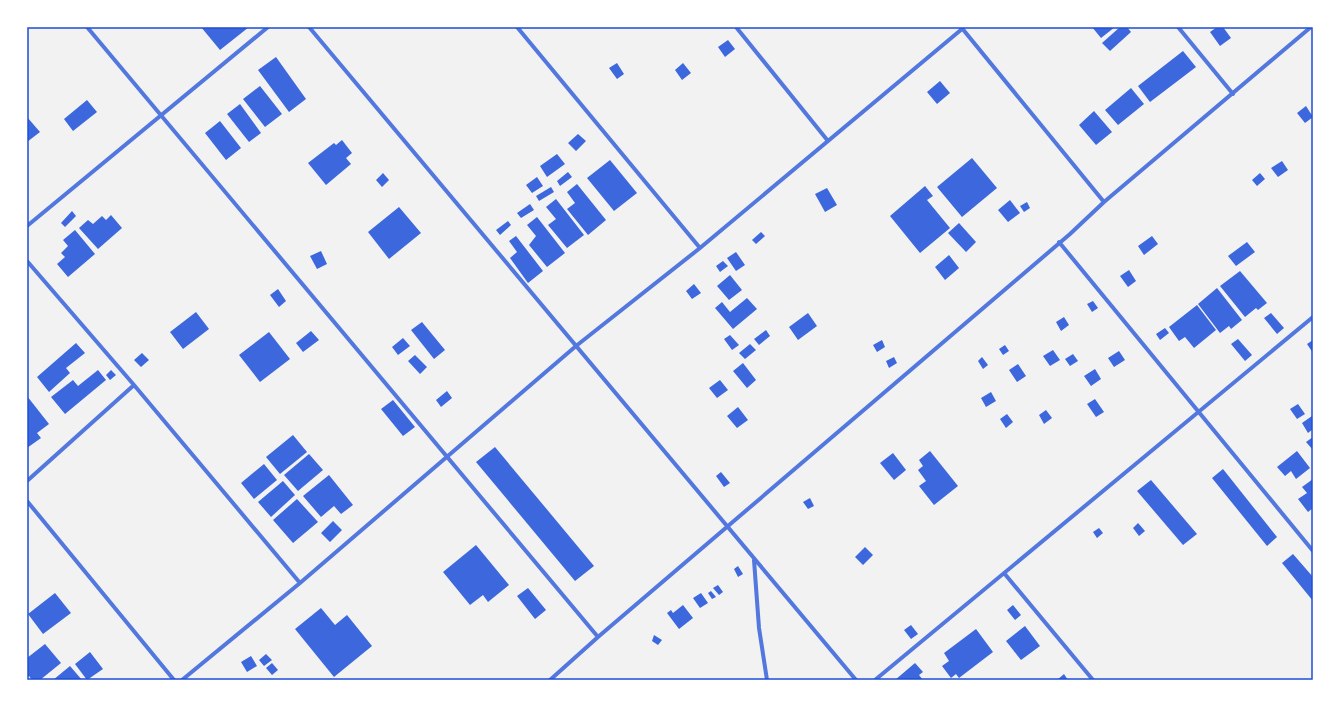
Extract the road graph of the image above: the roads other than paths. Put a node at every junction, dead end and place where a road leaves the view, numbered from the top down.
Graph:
1 (87, 27) edge
2 (268, 27) edge
3 (309, 27) edge
4 (516, 27) edge
5 (736, 27) edge
6 (1178, 27) edge
7 (1311, 27) edge
8 (962, 28) edge
9 (1233, 94) junction
10 (161, 116) junction
11 (828, 141) junction
12 (1104, 202) junction
13 (27, 226) edge
14 (1059, 242) junction
15 (700, 248) junction
16 (27, 261) edge
17 (1313, 317) edge
18 (576, 346) junction
19 (134, 385) junction
20 (1199, 412) junction
21 (446, 457) junction
22 (27, 481) edge
23 (27, 501) edge
24 (727, 526) junction
25 (1313, 551) edge
26 (754, 559) junction
27 (1004, 573) junction
28 (300, 583) junction
29 (598, 637) junction
30 (174, 680) edge
31 (182, 680) edge
32 (550, 680) edge
33 (767, 680) edge
34 (856, 680) edge
35 (875, 680) edge
36 (1093, 680) edge

1 - 10 street
2 - 10 street
3 - 18 street
4 - 15 street
5 - 11 street
6 - 9 street
7 - 9 street
8 - 11 street
8 - 12 street
9 - 12 street
10 - 13 street
10 - 21 street
11 - 15 street
12 - 14 street
14 - 20 street
14 - 24 street
15 - 18 street
16 - 19 street
17 - 20 street
18 - 21 street
18 - 24 street
19 - 22 street
19 - 28 street
20 - 25 street
20 - 27 street
21 - 28 street
21 - 29 street
23 - 30 street
24 - 26 street
24 - 29 street
26 - 33 street
26 - 34 street
27 - 35 street
27 - 36 street
28 - 31 street
29 - 32 street

